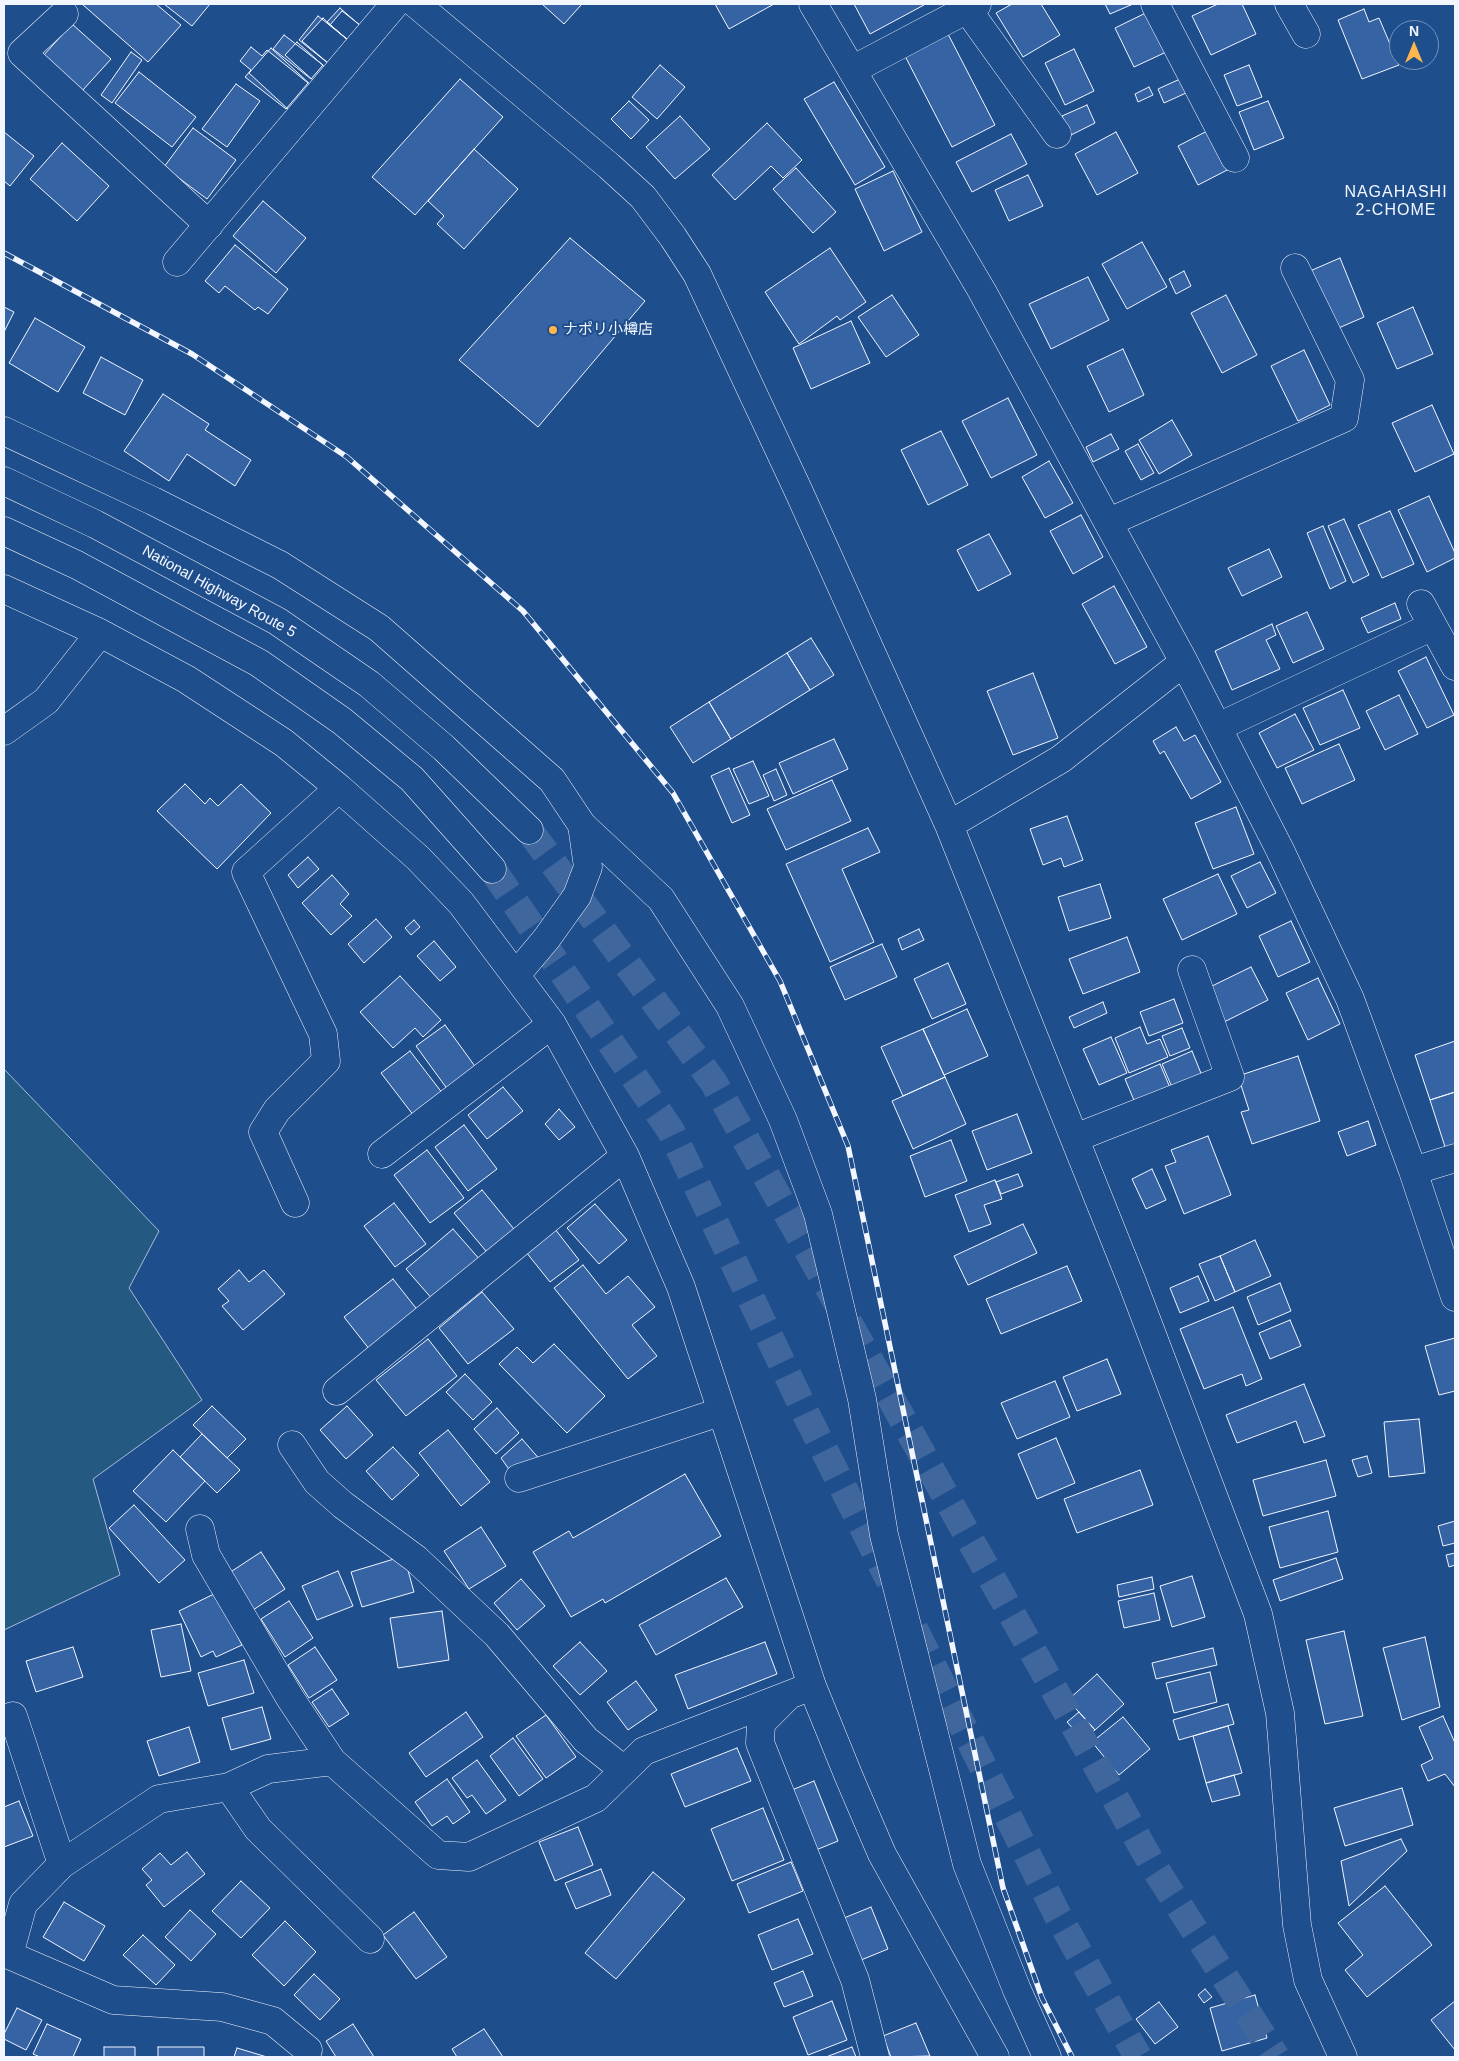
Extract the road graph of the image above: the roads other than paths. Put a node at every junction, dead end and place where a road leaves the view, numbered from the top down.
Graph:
1 (396, 4) edge
2 (416, 4) edge
3 (813, 4) edge
4 (1155, 4) edge
5 (1290, 4) edge
6 (972, 7) edge
7 (64, 14) dead end
8 (1306, 34) dead end
9 (852, 70) junction
10 (1057, 134) dead end
11 (1235, 158) dead end
12 (209, 225) junction
13 (177, 262) dead end
14 (1295, 268) dead end
15 (4, 431) edge
16 (4, 481) edge
17 (1108, 522) junction
18 (4, 531) edge
19 (4, 589) edge
20 (100, 633) junction
21 (1184, 662) junction
22 (1455, 666) edge
23 (1218, 727) junction
24 (4, 731) edge
25 (339, 788) junction
26 (582, 825) junction
27 (949, 825) junction
28 (529, 830) tunnel mouth
29 (492, 869) tunnel mouth
30 (1192, 970) dead end
31 (516, 975) junction
32 (552, 1024) junction
33 (1074, 1138) junction
34 (382, 1154) dead end
35 (625, 1156) junction
36 (1455, 1158) edge
37 (1413, 1172) junction
38 (295, 1203) dead end
39 (1455, 1297) edge
40 (337, 1391) dead end
41 (720, 1412) junction
42 (292, 1445) dead end
43 (519, 1478) dead end
44 (200, 1529) dead end
45 (802, 1689) junction
46 (4, 1719) edge
47 (332, 1761) junction
48 (624, 1770) junction
49 (229, 1787) junction
50 (62, 1864) junction
51 (370, 1939) dead end
52 (6, 1965) edge
53 (308, 2050) dead end
54 (875, 2057) edge
55 (995, 2057) edge
56 (1047, 2057) edge
57 (1343, 2057) edge

1 - 12 main road
2 - 27 main road
3 - 9 main road
4 - 11 main road
5 - 8 main road
6 - 9 main road
6 - 10 main road
7 - 12 main road
9 - 17 main road
12 - 13 main road
14 - 17 main road
15 - 26 main road
16 - 28 main road, National Highway Route 5
17 - 21 main road
18 - 29 main road
19 - 20 main road
20 - 24 main road
20 - 25 main road
21 - 23 main road
21 - 27 main road
22 - 23 main road
23 - 37 main road
25 - 31 main road
25 - 38 main road
26 - 31 main road
26 - 56 main road
27 - 33 main road
30 - 33 main road
31 - 32 main road
32 - 34 main road
32 - 35 main road
33 - 57 main road
35 - 40 main road
35 - 41 main road
36 - 37 main road
37 - 39 main road
41 - 43 main road
41 - 45 main road
42 - 48 main road
44 - 47 main road
45 - 48 main road
45 - 54 main road
45 - 55 main road
46 - 50 main road
47 - 48 main road
47 - 49 main road
49 - 50 main road
49 - 51 main road
50 - 52 main road
52 - 53 main road

